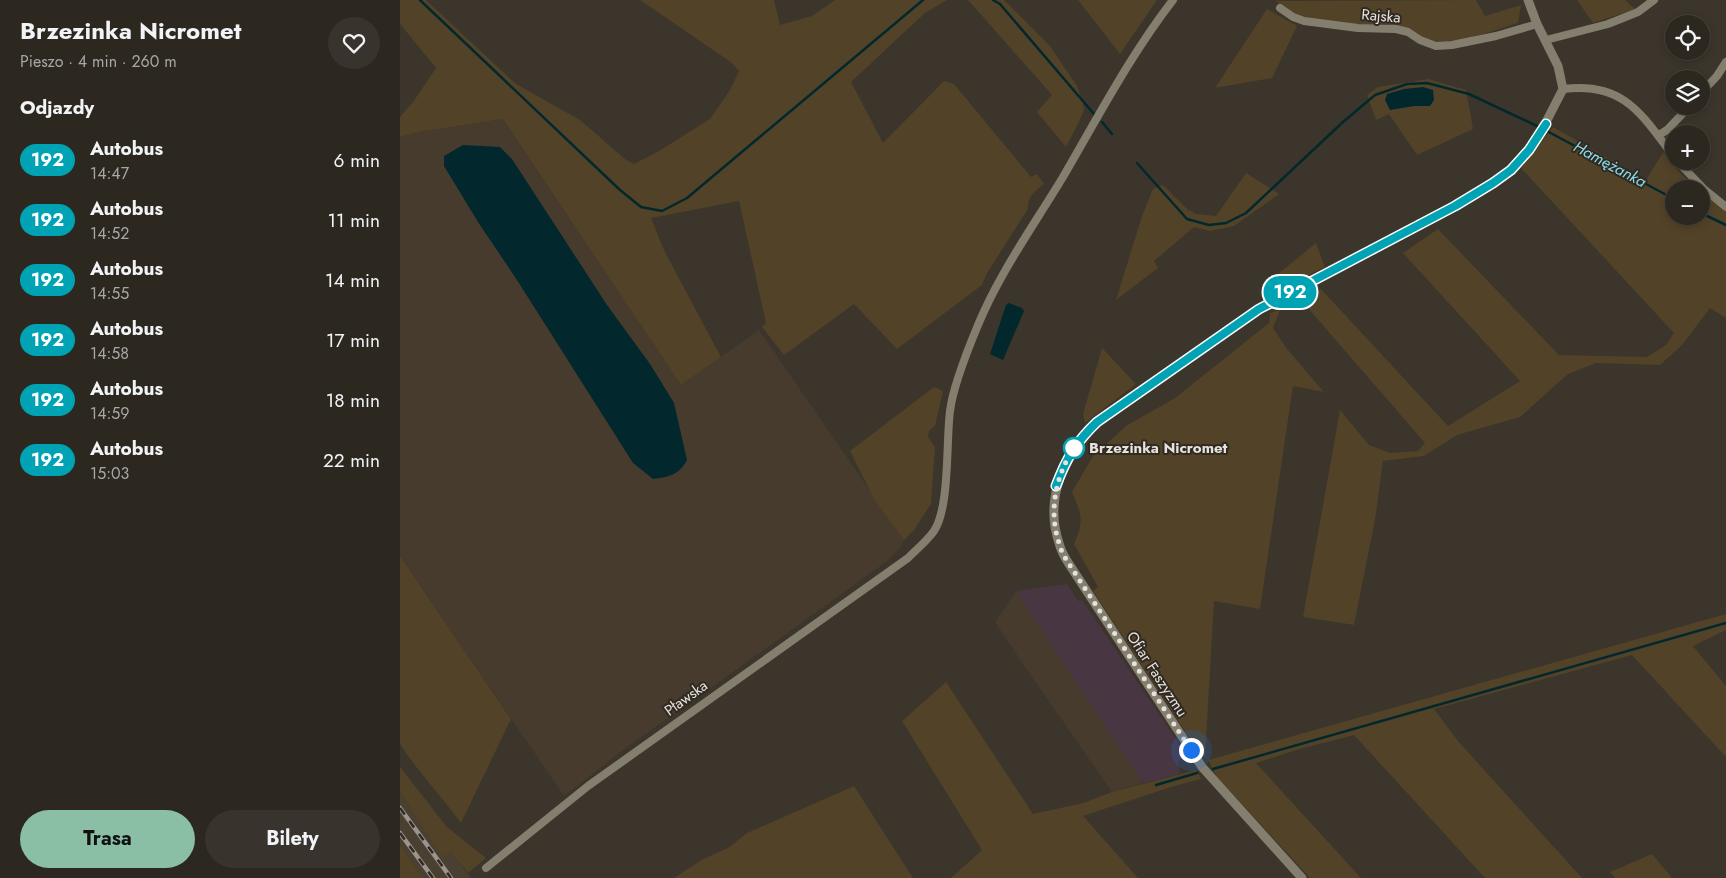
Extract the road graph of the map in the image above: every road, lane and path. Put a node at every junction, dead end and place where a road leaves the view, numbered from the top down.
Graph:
1 (1173, 0) edge
2 (1528, 0) edge
3 (1654, 0) edge
4 (1280, 8) dead end
5 (1537, 24) junction
6 (1546, 40) junction
7 (1726, 62) edge
8 (1710, 82) edge
9 (1563, 89) junction
10 (1681, 115) edge
11 (1659, 135) junction
12 (1665, 144) edge
13 (1686, 170) edge
14 (1726, 207) edge
15 (486, 868) dead end
16 (1302, 878) edge

1 - 15 street, Pławska
2 - 5 street
3 - 6 street
4 - 5 street, Rajska
5 - 6 street
6 - 9 street
7 - 8 street
9 - 11 street
9 - 16 street, Ofiar Faszyzmu
10 - 11 street
11 - 12 street
13 - 14 street

